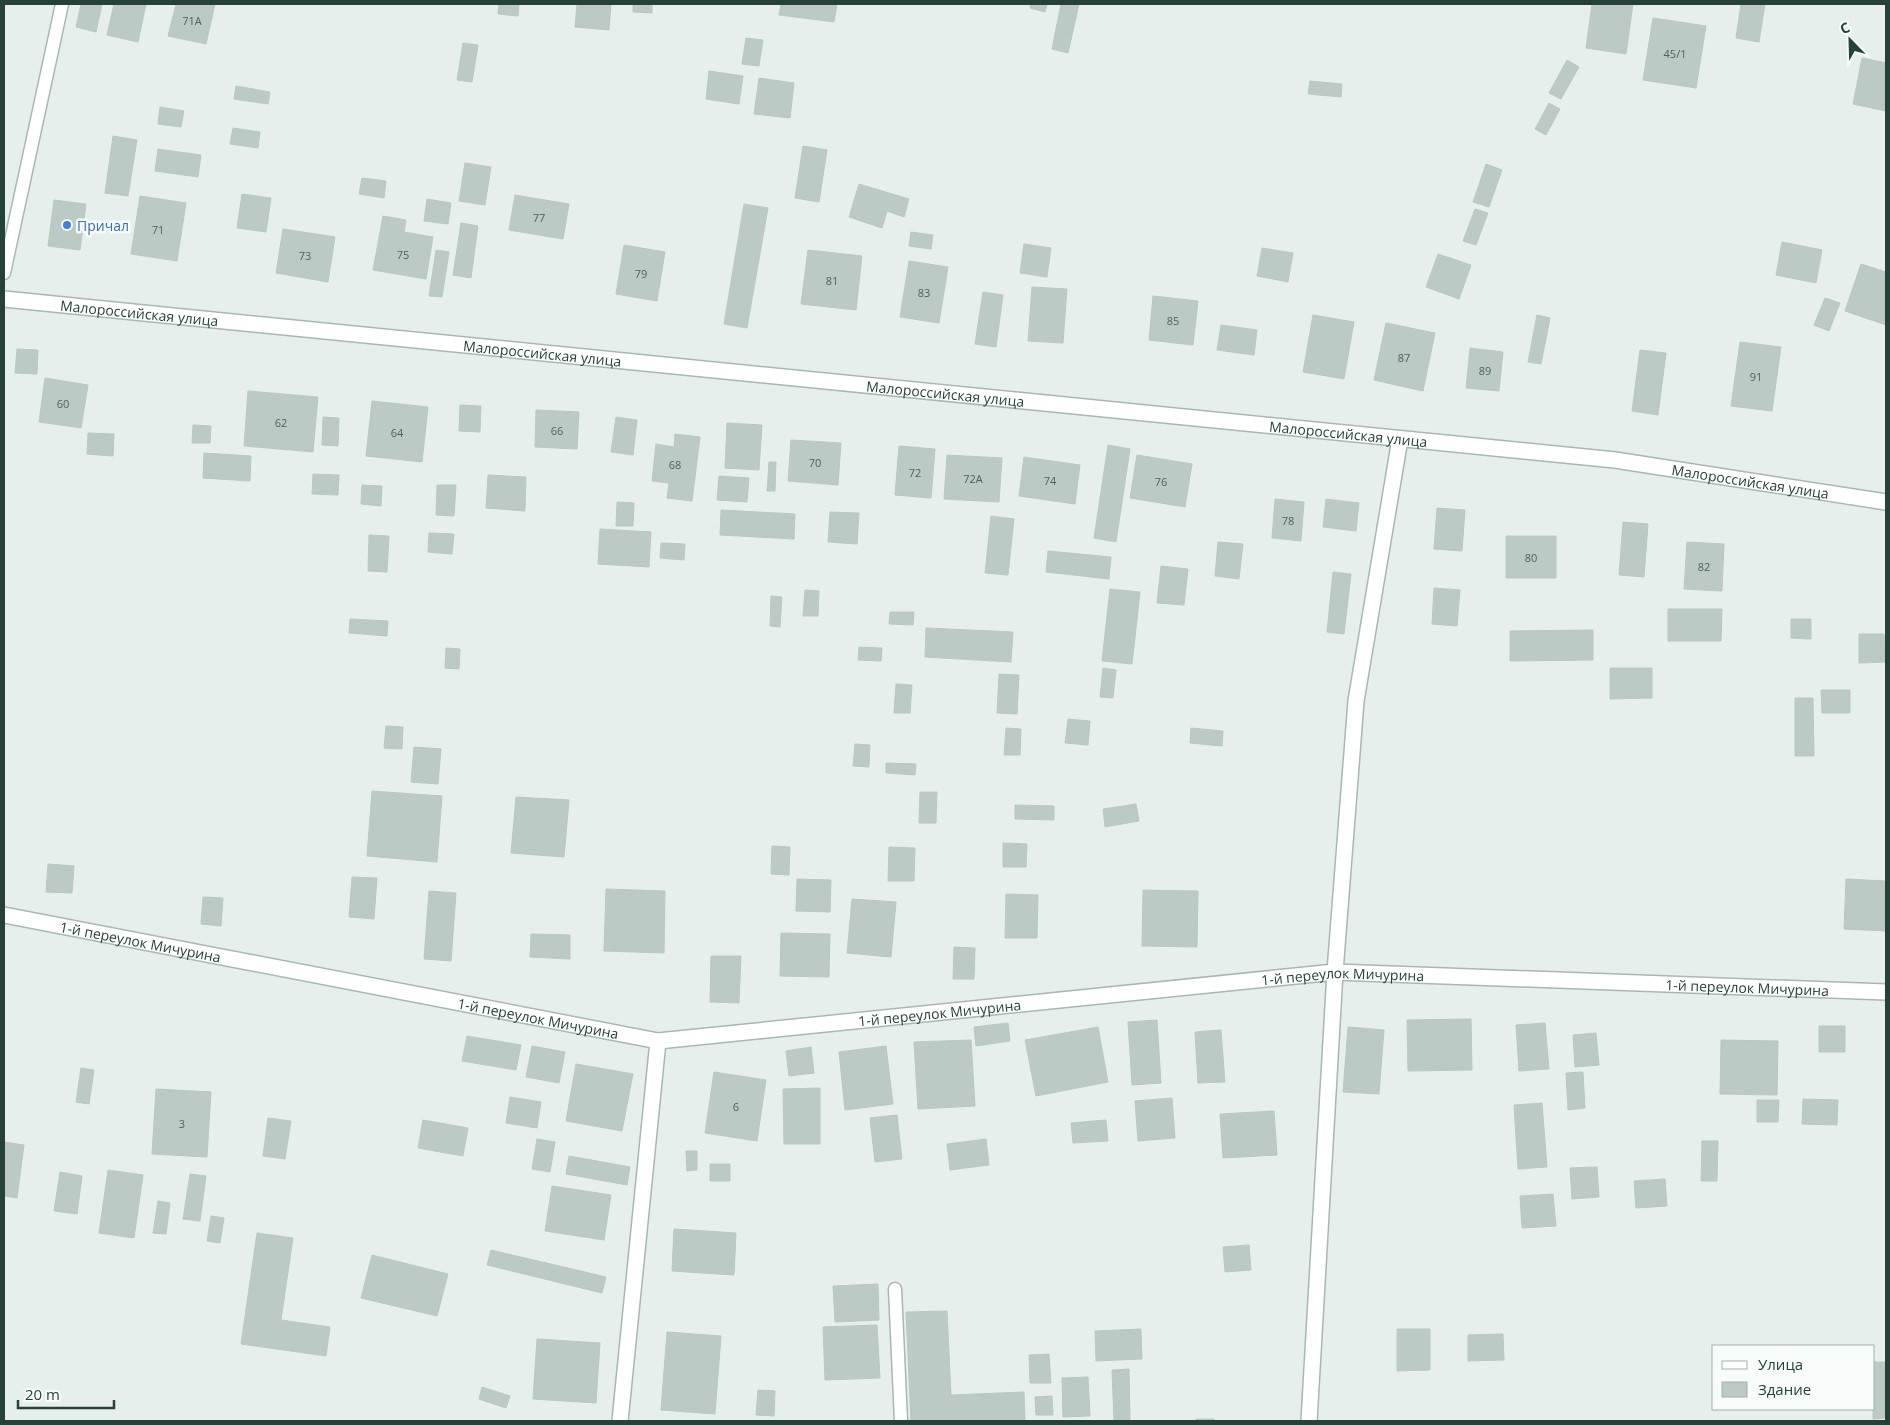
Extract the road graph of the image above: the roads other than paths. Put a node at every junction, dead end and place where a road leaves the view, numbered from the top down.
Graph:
1 (62, 4) edge
2 (4, 272) edge
3 (4, 300) edge
4 (1400, 439) junction
5 (1886, 502) edge
6 (4, 915) edge
7 (1335, 972) junction
8 (1886, 992) edge
9 (658, 1041) junction
10 (895, 1289) dead end
11 (620, 1421) edge
12 (901, 1421) edge
13 (1309, 1421) edge

1 - 2 lane
3 - 4 street, Малороссийская улица
4 - 5 street, Малороссийская улица
4 - 7 street
6 - 9 street, 1-й переулок Мичурина
7 - 8 street, 1-й переулок Мичурина
7 - 9 street, 1-й переулок Мичурина
7 - 13 street
9 - 11 street
10 - 12 lane

